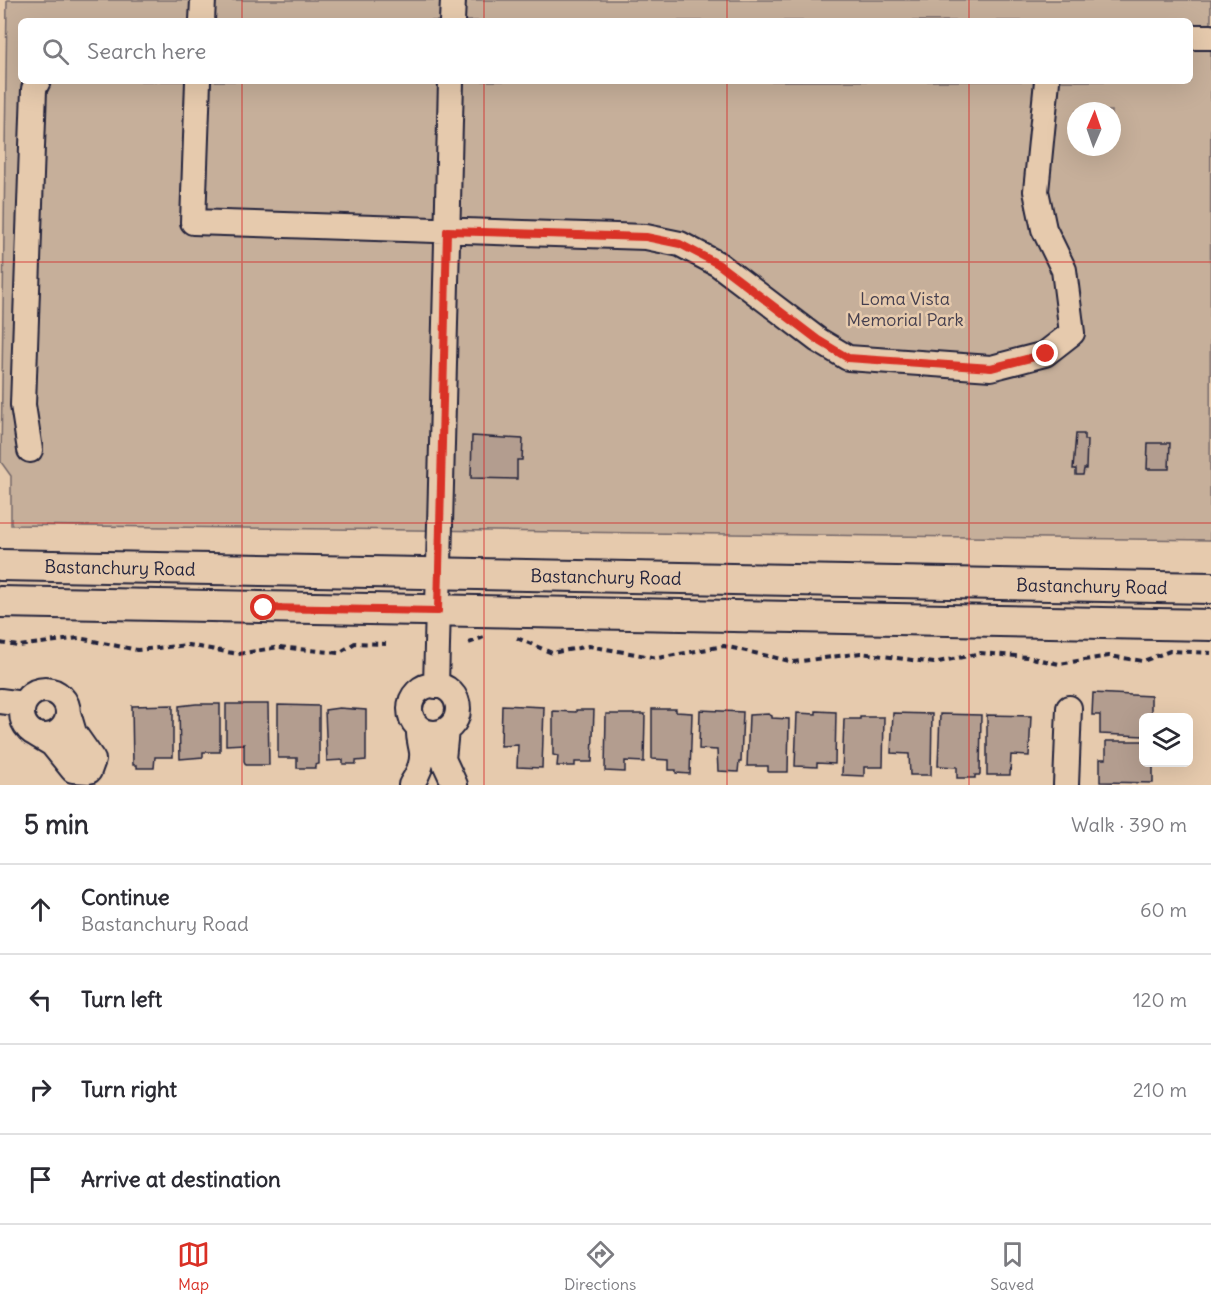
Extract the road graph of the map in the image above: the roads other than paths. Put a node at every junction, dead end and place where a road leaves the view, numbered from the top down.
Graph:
1 (203, 0) edge
2 (453, 0) edge
3 (202, 18) edge
4 (452, 18) edge
5 (1193, 37) edge
6 (1211, 37) edge
7 (36, 84) edge
8 (198, 84) edge
9 (451, 84) edge
10 (1047, 84) edge
11 (447, 231) junction
12 (30, 450) dead end
13 (0, 565) edge
14 (439, 574) junction
15 (1211, 588) edge
16 (0, 602) edge
17 (438, 611) junction
18 (1211, 626) edge
19 (436, 686) junction
20 (12, 703) edge
21 (1069, 708) dead end
22 (68, 713) junction
23 (419, 728) junction
24 (446, 730) junction
25 (37, 735) junction
26 (93, 778) edge
27 (411, 785) edge
28 (455, 785) edge
29 (1066, 785) edge

1 - 3 street
2 - 4 street
5 - 6 street
7 - 12 street
8 - 11 street
9 - 11 street
10 - 11 street
11 - 14 street
13 - 14 main road, Bastanchury Road
14 - 15 main road, Bastanchury Road
14 - 17 street
16 - 17 main road, Bastanchury Road
17 - 18 main road, Bastanchury Road
17 - 19 street
19 - 23 street
19 - 24 street
20 - 22 street
20 - 25 street
21 - 29 street
22 - 25 street
22 - 26 street
23 - 24 street
23 - 27 street
24 - 28 street
25 - 26 street

